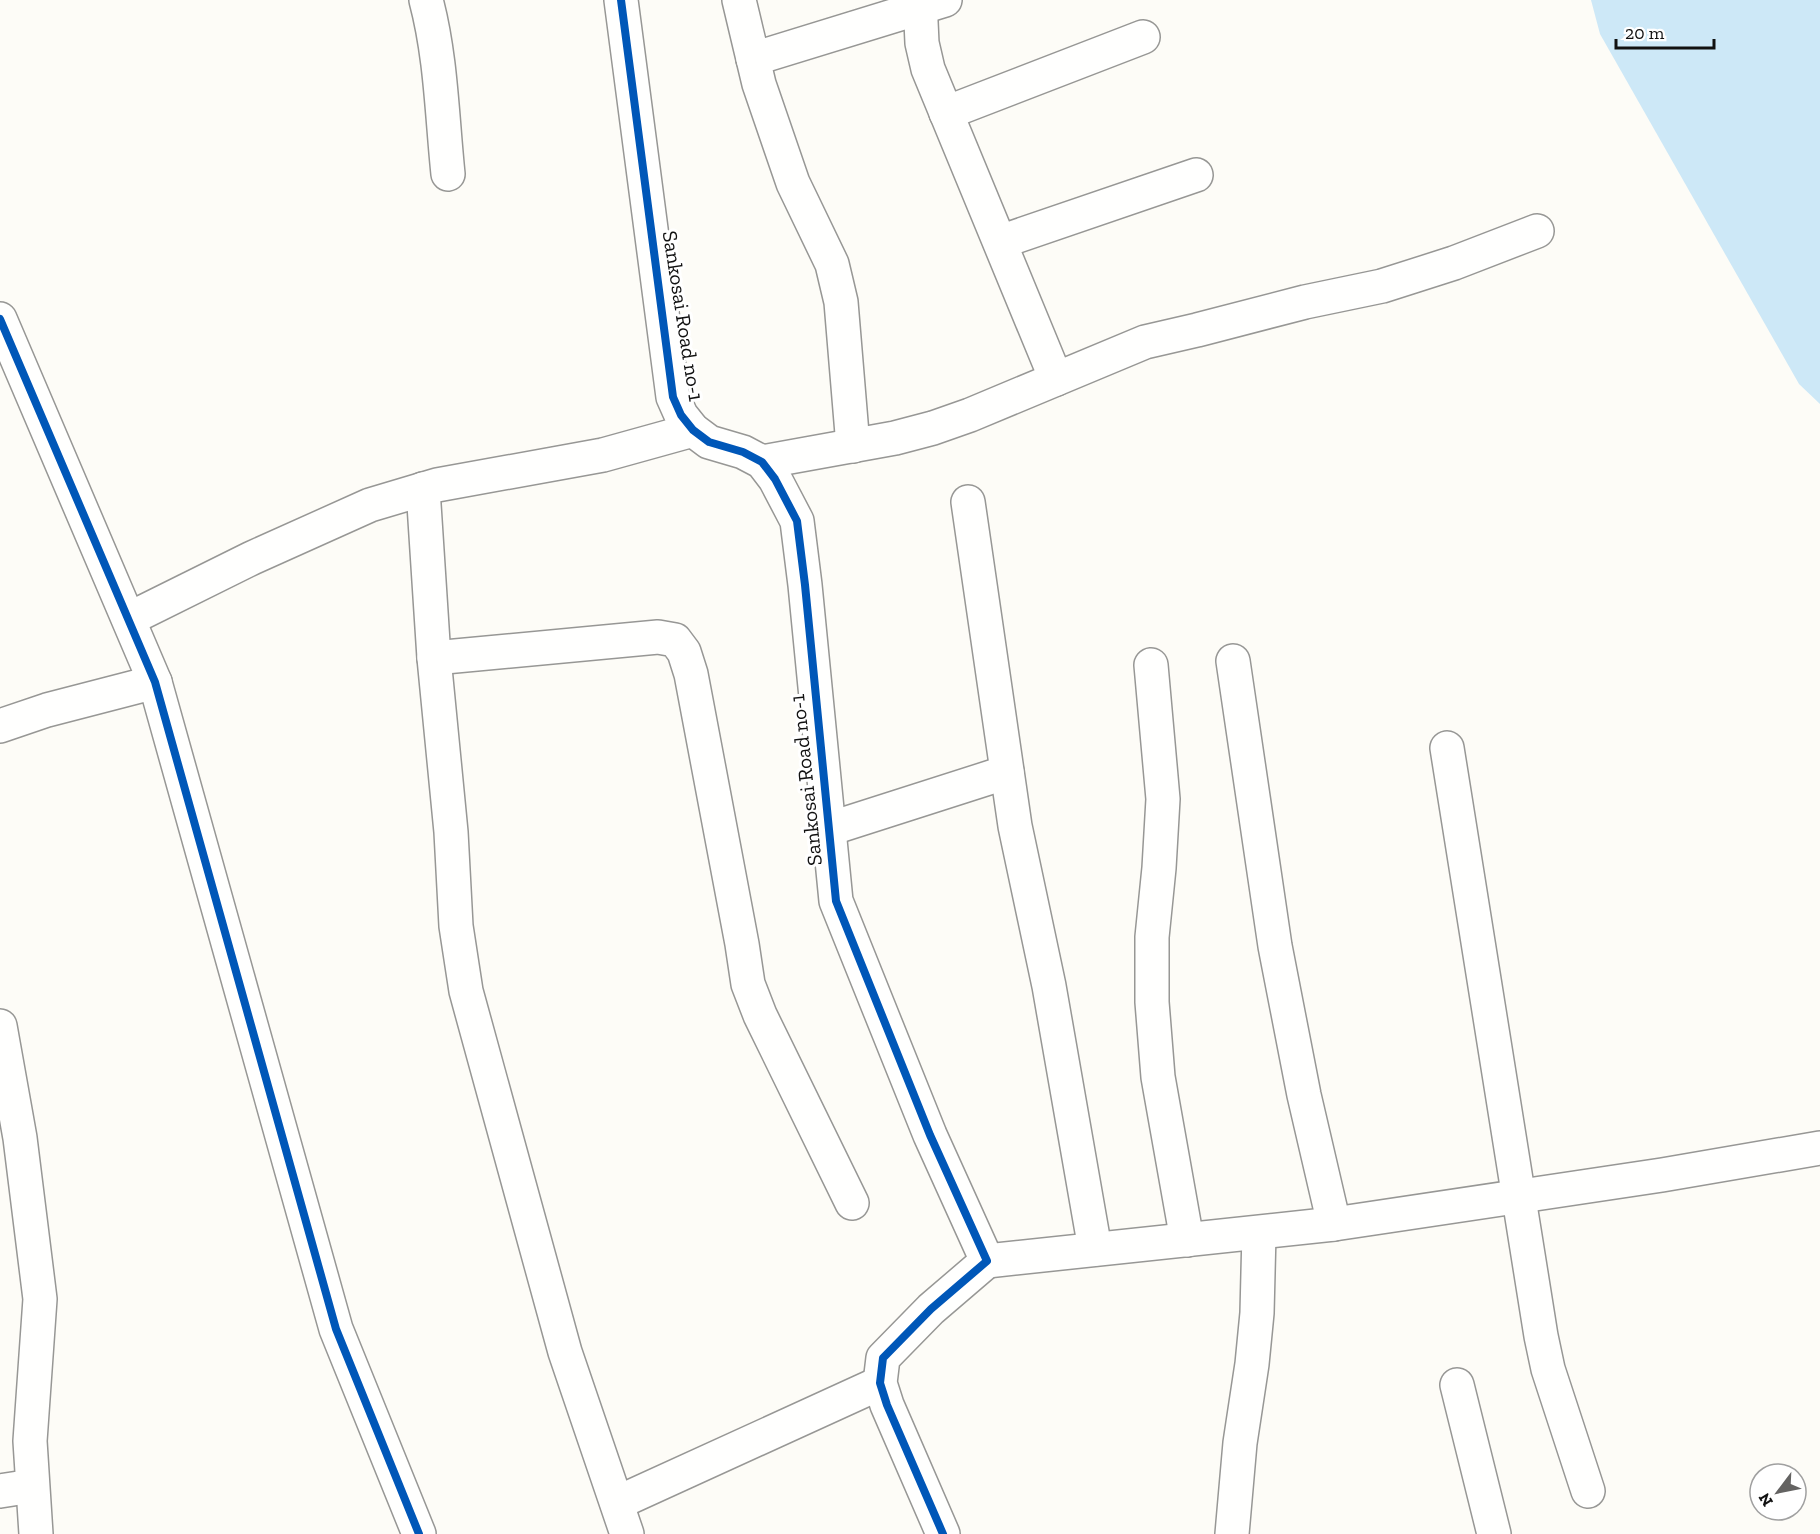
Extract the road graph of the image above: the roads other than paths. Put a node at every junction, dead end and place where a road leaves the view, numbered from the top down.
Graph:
1 (426, 0) edge
2 (621, 0) edge
3 (739, 0) edge
4 (928, 2) edge
5 (1143, 38) dead end
6 (753, 59) junction
7 (946, 112) junction
8 (448, 174) dead end
9 (1196, 175) dead end
10 (1537, 231) dead end
11 (1000, 242) junction
12 (0, 319) edge
13 (1056, 379) junction
14 (693, 430) junction
15 (853, 446) junction
16 (762, 462) junction
17 (423, 489) junction
18 (968, 502) dead end
19 (129, 619) junction
20 (434, 658) junction
21 (1233, 661) dead end
22 (1151, 665) dead end
23 (155, 682) junction
24 (0, 726) edge
25 (1447, 748) dead end
26 (1007, 772) junction
27 (829, 829) junction
28 (0, 1026) edge
29 (10, 1139) edge
30 (1820, 1148) edge
31 (1519, 1197) junction
32 (852, 1203) dead end
33 (1334, 1224) junction
34 (1259, 1233) junction
35 (1187, 1240) junction
36 (1095, 1249) junction
37 (987, 1260) junction
38 (880, 1383) junction
39 (1457, 1385) dead end
40 (32, 1486) junction
41 (0, 1491) edge
42 (1588, 1491) dead end
43 (616, 1503) junction
44 (36, 1534) edge
45 (419, 1534) edge
46 (627, 1534) edge
47 (943, 1534) edge
48 (1232, 1534) edge
49 (1494, 1534) edge

1 - 8 street
2 - 14 street, Sankosai Road no-1
3 - 6 street
4 - 6 street
4 - 7 street
5 - 7 street
6 - 15 street
7 - 11 street
9 - 11 street
10 - 13 street
11 - 13 street
12 - 19 street
13 - 15 street
14 - 16 street, Sankosai Road no-1
14 - 17 street
15 - 16 street
16 - 27 street, Sankosai Road no-1
17 - 19 street
17 - 20 street
18 - 26 street
19 - 23 street
20 - 32 street
20 - 43 street
21 - 33 street
22 - 35 street
23 - 24 street
23 - 45 street
25 - 31 street
26 - 27 street
26 - 36 street
27 - 37 street, Sankosai Road no-1
28 - 29 street
29 - 40 street
30 - 31 street
31 - 33 street
31 - 42 street
33 - 34 street
34 - 35 street
34 - 48 street
35 - 36 street
36 - 37 street
37 - 38 street
38 - 43 street
38 - 47 street
39 - 49 street
40 - 41 street
40 - 44 street
43 - 46 street

